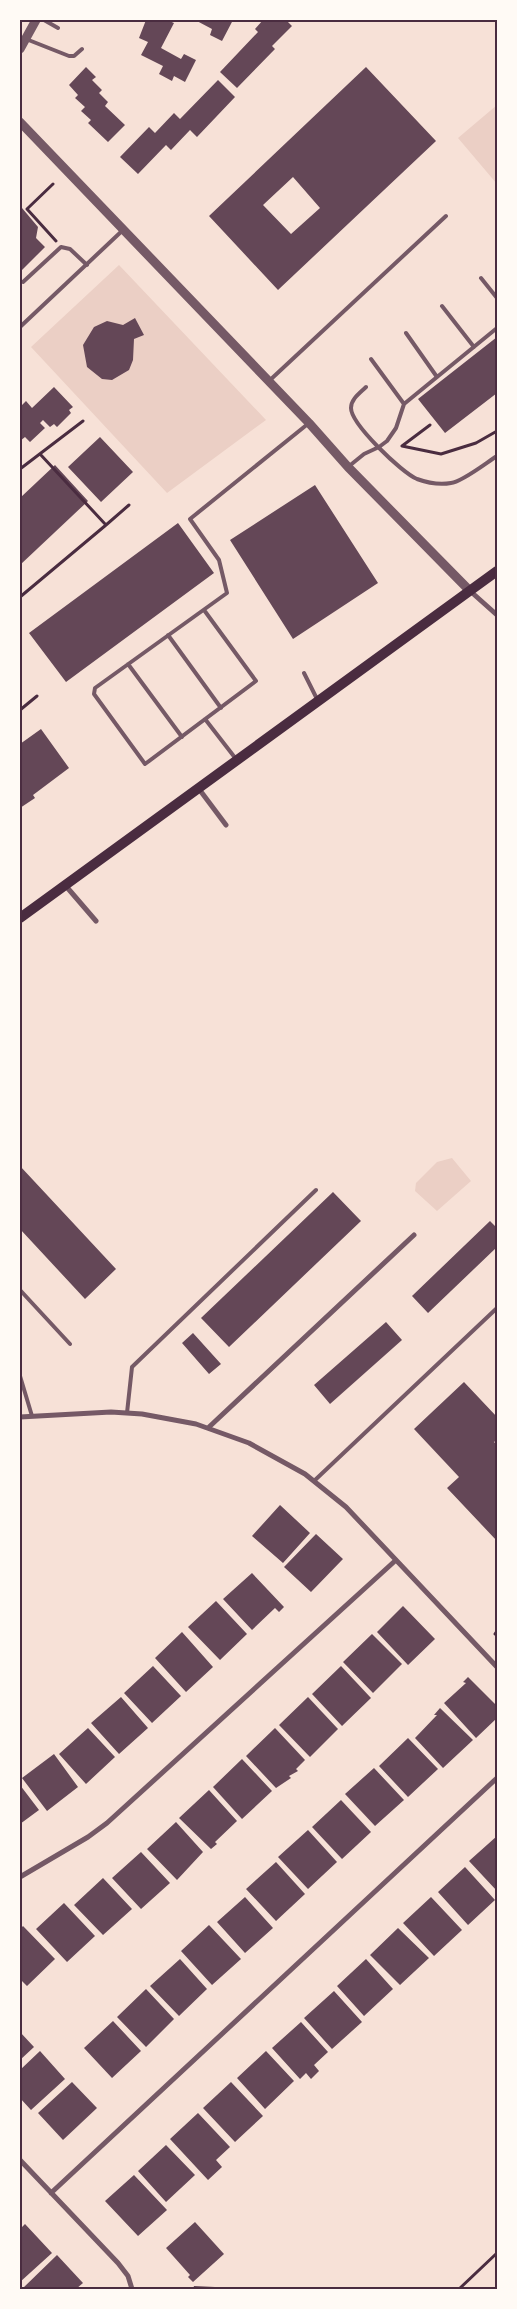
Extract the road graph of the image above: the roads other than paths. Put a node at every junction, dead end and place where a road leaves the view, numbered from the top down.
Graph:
1 (36, 20) edge
2 (44, 20) edge
3 (58, 28) dead end
4 (26, 39) junction
5 (20, 49) edge
6 (82, 49) dead end
7 (20, 122) edge
8 (446, 216) dead end
9 (123, 230) junction
10 (87, 265) junction
11 (481, 278) dead end
12 (23, 282) dead end
13 (497, 298) edge
14 (442, 306) dead end
15 (20, 327) edge
16 (497, 328) edge
17 (406, 333) dead end
18 (474, 347) junction
19 (371, 359) dead end
20 (437, 377) junction
21 (269, 381) junction
22 (366, 387) dead end
23 (404, 404) junction
24 (310, 423) junction
25 (379, 447) junction
26 (497, 456) edge
27 (348, 467) junction
28 (497, 571) edge
29 (469, 590) junction
30 (204, 610) junction
31 (497, 615) edge
32 (168, 635) junction
33 (128, 664) junction
34 (304, 673) dead end
35 (318, 701) junction
36 (221, 708) junction
37 (205, 720) junction
38 (182, 737) junction
39 (238, 760) junction
40 (199, 789) junction
41 (226, 825) dead end
42 (65, 884) junction
43 (20, 918) edge
44 (96, 920) dead end
45 (316, 1190) dead end
46 (414, 1235) dead end
47 (20, 1290) edge
48 (497, 1308) edge
49 (70, 1344) dead end
50 (20, 1376) edge
51 (127, 1413) junction
52 (32, 1416) junction
53 (20, 1417) edge
54 (208, 1428) junction
55 (314, 1481) junction
56 (396, 1560) junction
57 (497, 1667) edge
58 (497, 1778) edge
59 (20, 1876) edge
60 (20, 2160) edge
61 (51, 2193) junction
62 (132, 2289) edge

1 - 4 street
2 - 3 lane
4 - 5 street
4 - 6 lane
7 - 9 street
8 - 21 lane
9 - 10 lane
9 - 21 street
10 - 12 lane
10 - 15 lane
11 - 13 lane
14 - 18 lane
16 - 18 lane
17 - 20 lane
18 - 20 lane
19 - 23 lane
20 - 23 lane
21 - 24 street
22 - 25 lane
23 - 25 lane
24 - 27 street
24 - 30 lane
25 - 26 lane
25 - 27 lane
27 - 29 street
28 - 29 main road
29 - 31 street
29 - 35 main road
30 - 32 lane
30 - 36 lane
32 - 33 lane
32 - 36 lane
33 - 38 lane
33 - 38 lane
34 - 35 lane
35 - 39 main road
36 - 37 lane
37 - 38 lane
37 - 39 lane
39 - 40 main road
40 - 41 street
40 - 42 main road
42 - 43 main road
42 - 44 street
45 - 51 lane
46 - 54 street
47 - 49 lane
48 - 55 lane
50 - 52 lane
51 - 52 street
51 - 54 street
52 - 53 street
54 - 55 street
55 - 56 street
56 - 57 street
56 - 59 street
58 - 61 street
60 - 61 street
61 - 62 street

